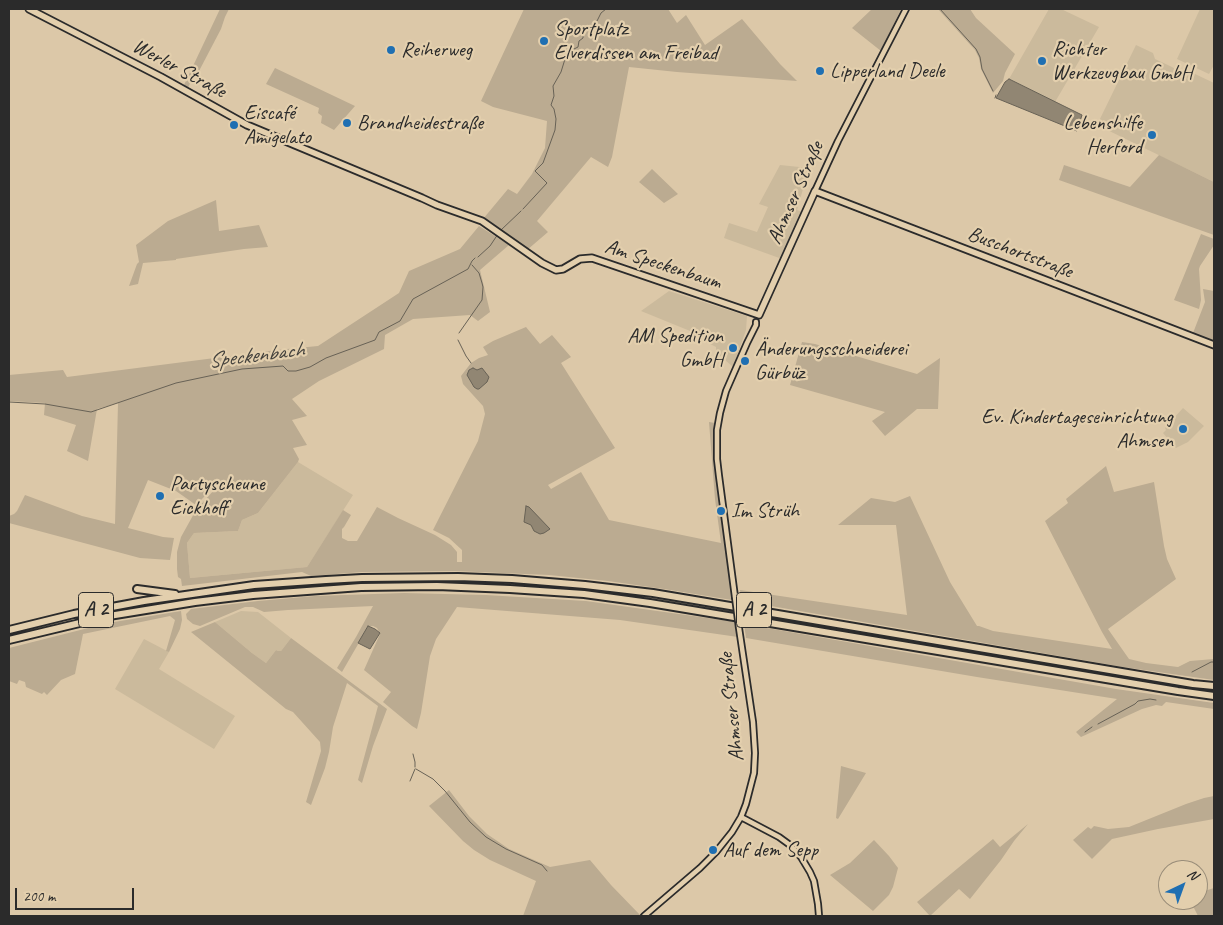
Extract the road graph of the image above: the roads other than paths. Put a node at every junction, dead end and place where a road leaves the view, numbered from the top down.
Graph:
1 (30, 9) edge
2 (906, 9) edge
3 (815, 191) junction
4 (483, 221) joint
5 (759, 315) junction
6 (1214, 345) edge
7 (137, 589) dead end
8 (184, 594) junction
9 (9, 630) edge
10 (9, 640) edge
11 (1214, 686) edge
12 (1214, 696) edge
13 (741, 817) junction
14 (644, 916) edge
15 (819, 916) edge

1 - 4 main road, Werler Straße
2 - 3 street, Ahmser Straße
3 - 5 main road, Ahmser Straße
3 - 6 main road, Buschortstraße
4 - 5 main road, Am Speckenbaum
5 - 13 street, Ahmser Straße, bridge
7 - 8 highway
8 - 9 highway, A 2
8 - 11 highway, A 2
10 - 12 highway, A 2
13 - 14 street, Ahmser Straße
13 - 15 street

